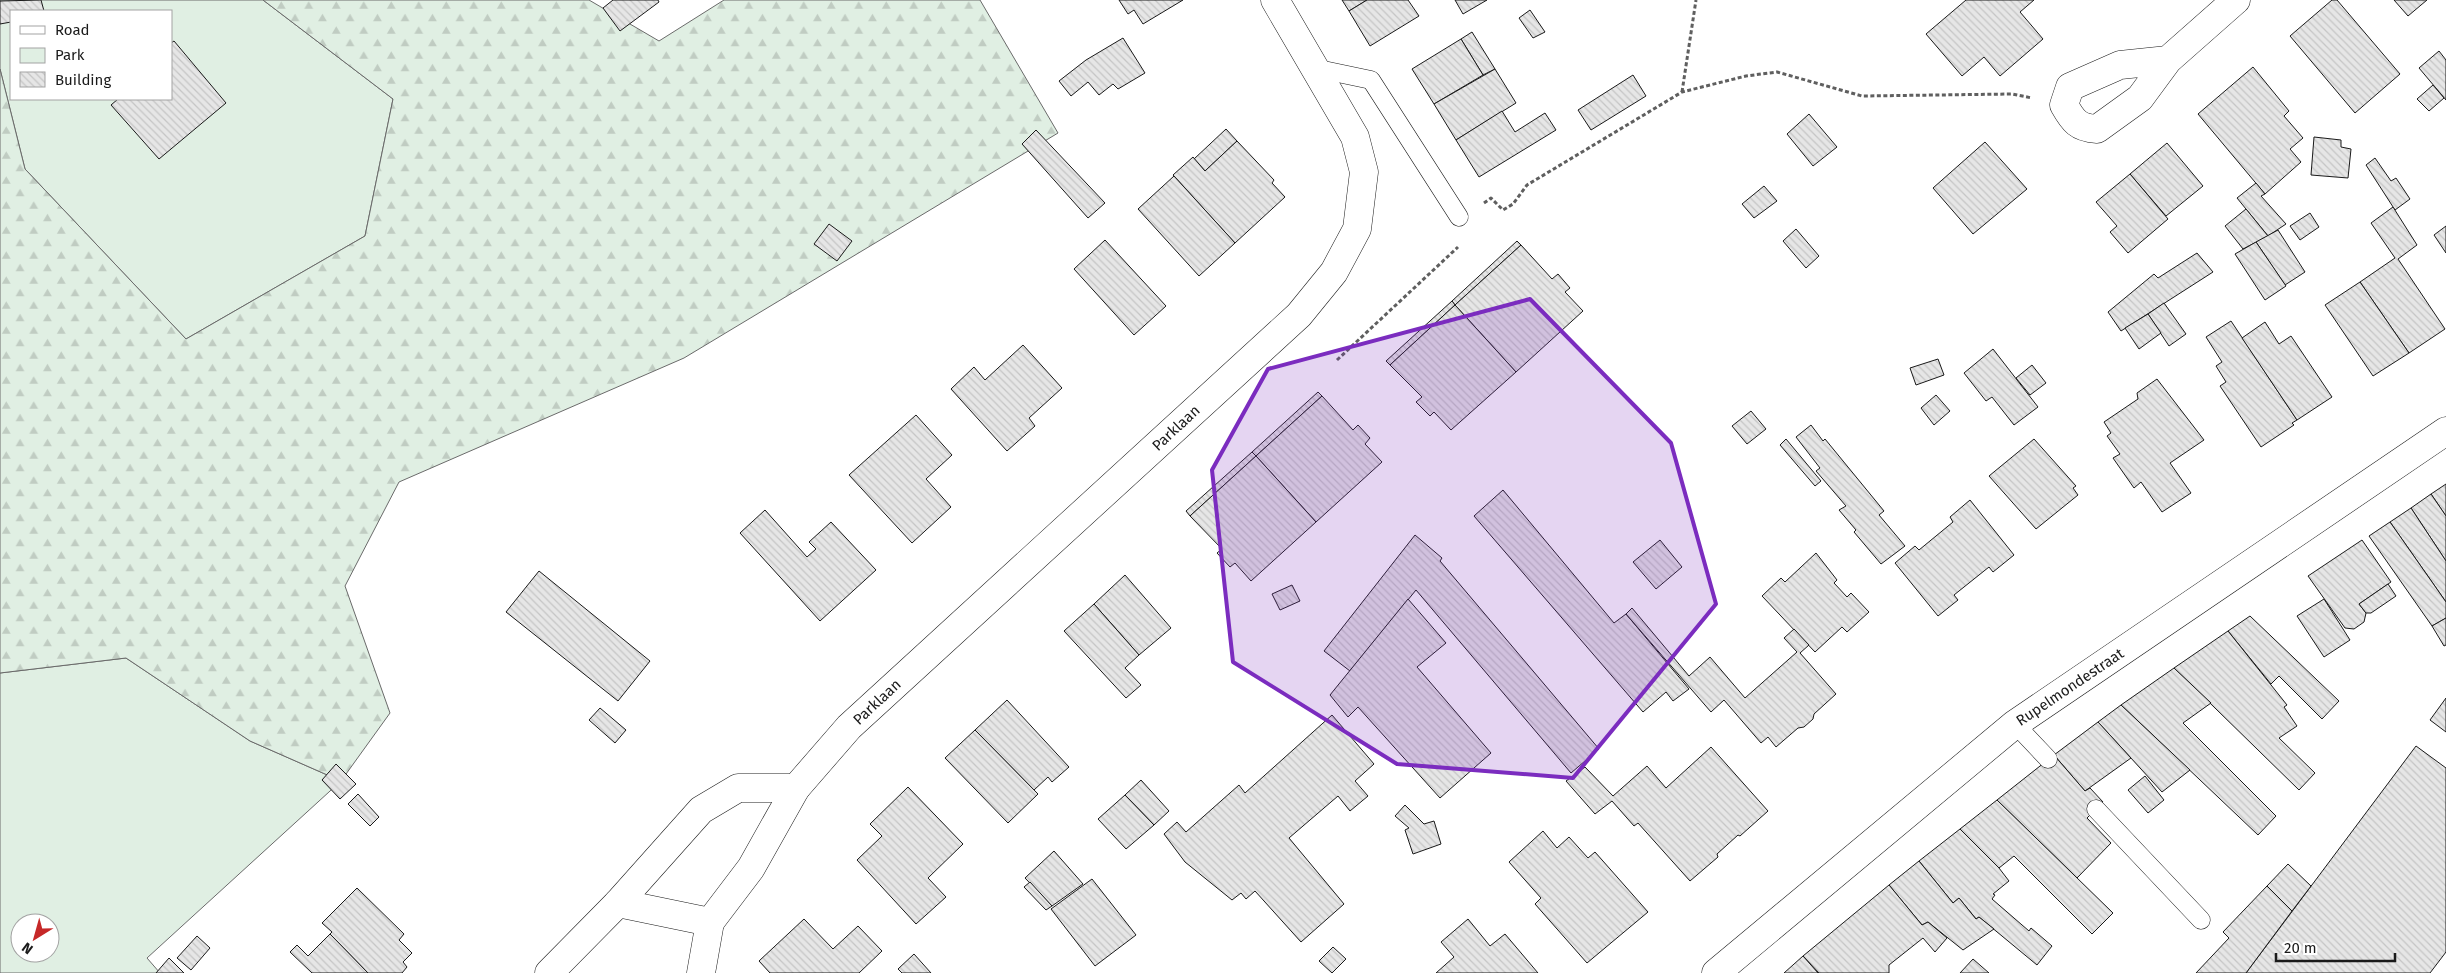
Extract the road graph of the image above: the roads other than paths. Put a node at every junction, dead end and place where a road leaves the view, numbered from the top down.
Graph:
1 (1275, 0) edge
2 (2236, 0) edge
3 (2168, 60) junction
4 (1314, 68) junction
5 (1459, 217) road end
6 (2446, 431) edge
7 (2015, 724) junction
8 (2048, 760) dead end
9 (796, 788) junction
10 (2096, 809) dead end
11 (618, 903) junction
12 (2202, 920) dead end
13 (710, 922) junction
14 (549, 973) edge
15 (701, 973) edge
16 (1716, 973) edge

1 - 4 street, Parklaan
2 - 3 street
3 - 3 street
4 - 5 lane
4 - 9 street, Parklaan
6 - 7 street, Rupelmondestraat
7 - 8 lane
7 - 16 street, Rupelmondestraat
9 - 11 street
9 - 13 street, Parklaan
10 - 12 lane
11 - 13 street
11 - 14 street
13 - 15 street, Parklaan

